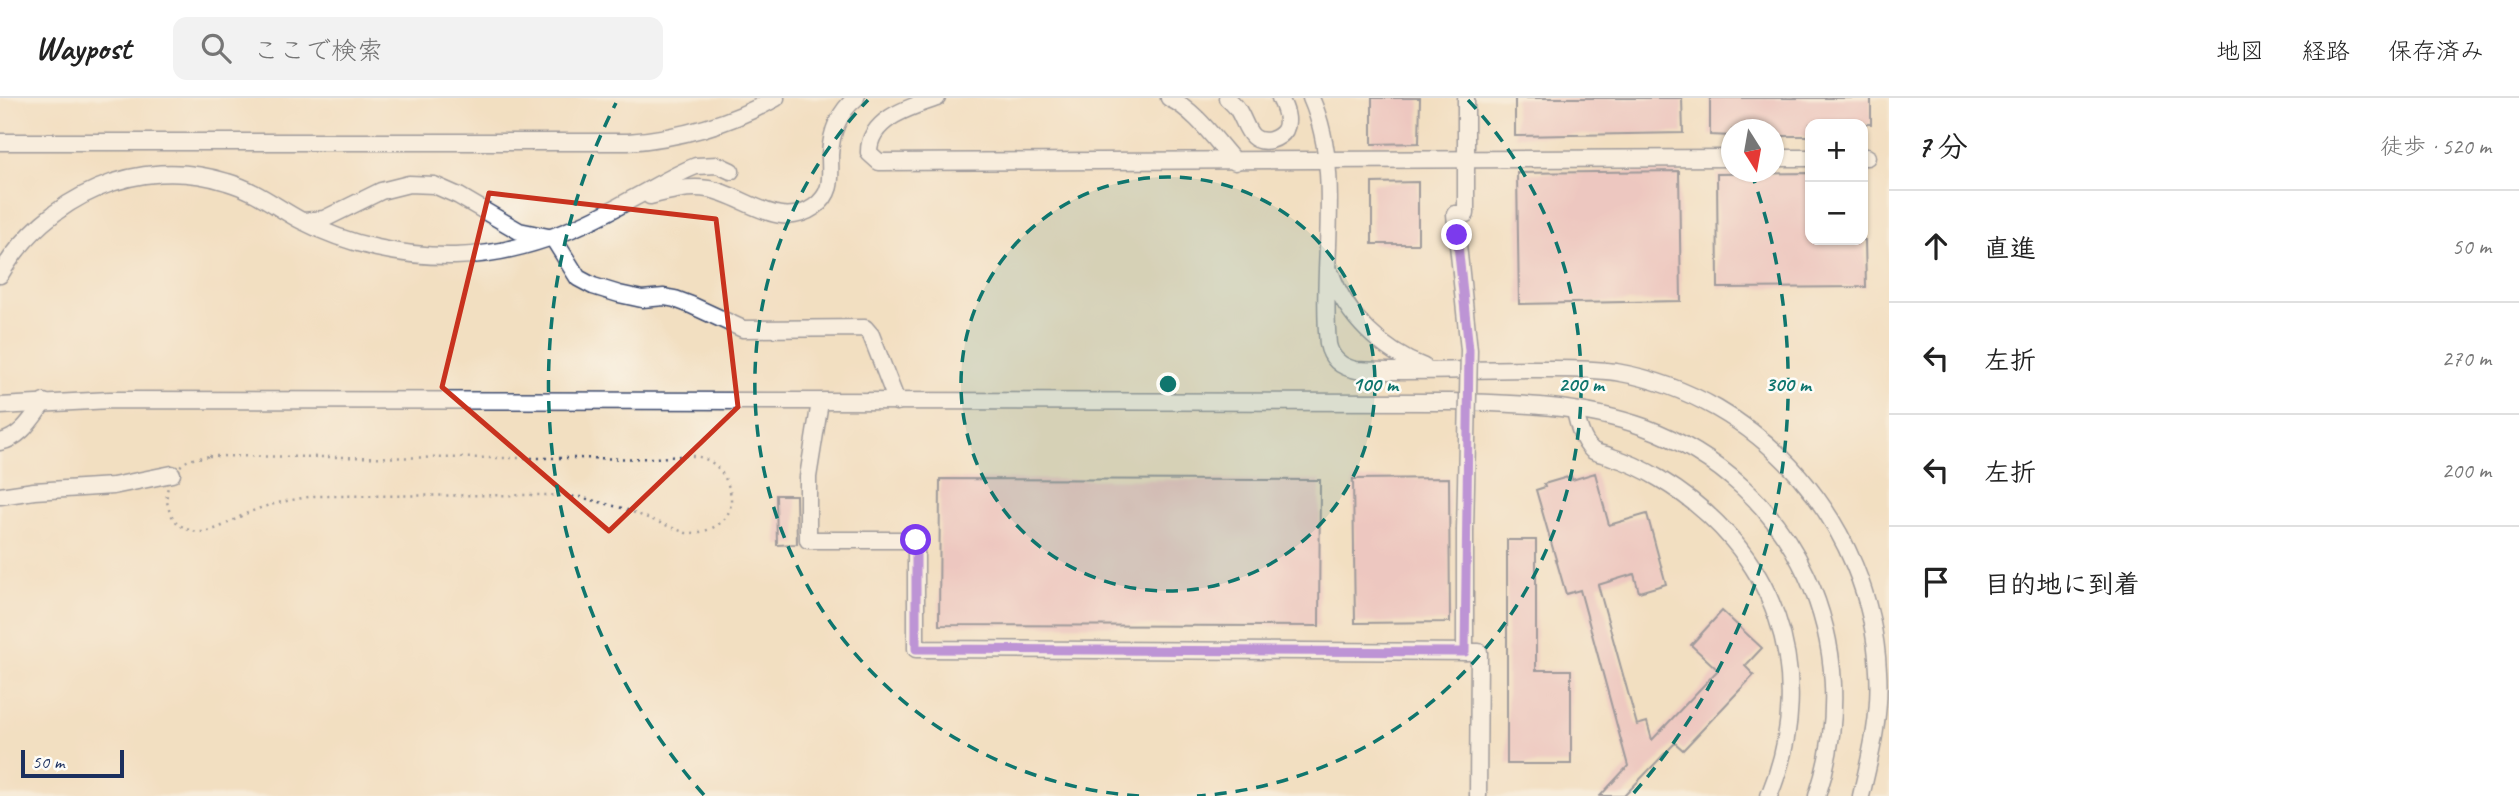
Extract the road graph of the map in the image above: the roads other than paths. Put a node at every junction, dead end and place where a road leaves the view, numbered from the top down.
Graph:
1 (776, 98) edge
2 (856, 98) edge
3 (937, 98) edge
4 (1169, 98) edge
5 (1227, 98) edge
6 (1280, 98) edge
7 (1311, 98) edge
8 (1466, 98) edge
9 (0, 142) edge
10 (1721, 158) edge
11 (1784, 158) edge
12 (1805, 158) edge
13 (1327, 160) junction
14 (1466, 161) junction
15 (1235, 162) junction
16 (731, 171) dead end
17 (631, 200) junction
18 (302, 221) junction
19 (553, 237) junction
20 (1328, 265) junction
21 (0, 275) edge
22 (1430, 369) junction
23 (44, 402) junction
24 (820, 402) junction
25 (897, 402) junction
26 (0, 406) edge
27 (1575, 411) junction
28 (0, 442) edge
29 (172, 474) road end
30 (0, 496) edge
31 (1465, 652) junction
32 (1478, 796) edge
33 (1769, 796) edge
34 (1817, 796) edge
35 (1861, 796) edge

1 - 9 lane
2 - 17 lane
3 - 15 lane
4 - 15 lane
5 - 6 lane
7 - 13 lane
8 - 14 lane
10 - 14 lane
11 - 12 lane
13 - 14 lane
13 - 15 lane
13 - 20 lane
14 - 31 lane, bridge
16 - 17 lane
17 - 19 lane
18 - 19 lane
18 - 19 lane
18 - 21 lane
19 - 25 lane
20 - 22 lane
20 - 22 lane
22 - 35 lane
23 - 24 lane
23 - 26 lane
23 - 28 lane
24 - 25 lane
24 - 31 lane
25 - 27 lane
27 - 33 lane
27 - 34 lane
29 - 30 lane
31 - 32 lane

